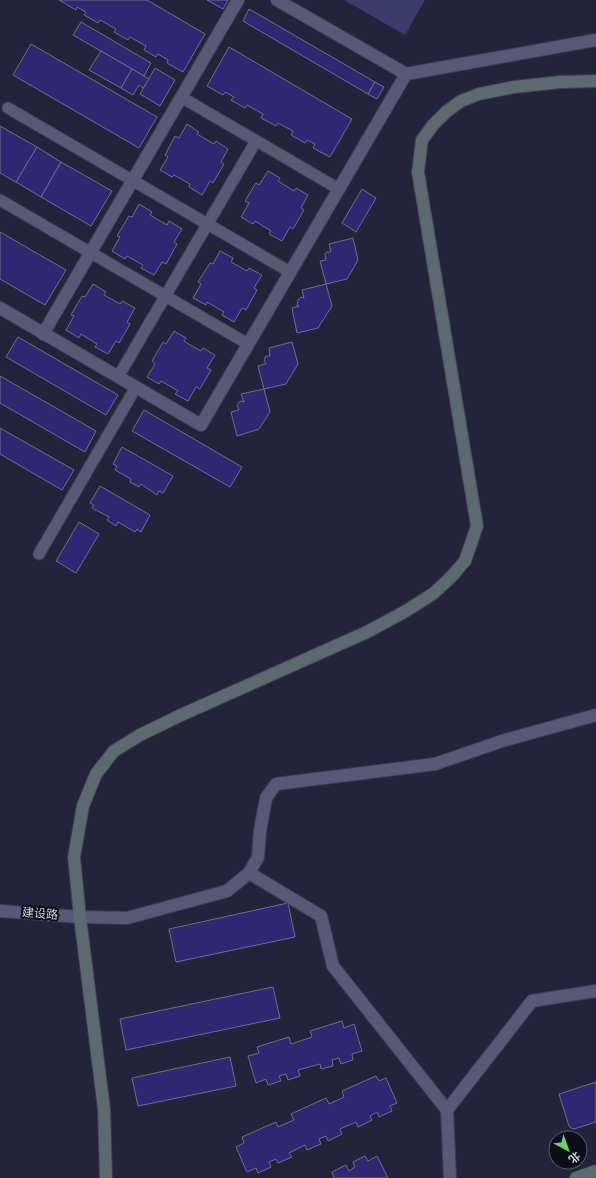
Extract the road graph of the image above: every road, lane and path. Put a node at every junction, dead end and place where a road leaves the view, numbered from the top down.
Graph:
1 (238, 0) edge
2 (277, 0) edge
3 (596, 40) edge
4 (406, 74) junction
5 (596, 81) edge
6 (181, 97) junction
7 (8, 108) dead end
8 (256, 141) junction
9 (133, 181) junction
10 (339, 189) junction
11 (0, 200) edge
12 (208, 224) junction
13 (91, 253) junction
14 (290, 272) junction
15 (166, 296) junction
16 (0, 308) edge
17 (43, 334) junction
18 (248, 344) junction
19 (118, 377) junction
20 (136, 387) junction
21 (39, 554) dead end
22 (596, 715) edge
23 (249, 873) junction
24 (0, 911) edge
25 (80, 917) junction
26 (596, 991) edge
27 (447, 1110) junction
28 (596, 1171) edge
29 (106, 1178) edge
30 (450, 1178) edge
31 (576, 1178) edge

1 - 6 street
2 - 4 street
3 - 4 street
4 - 10 street
5 - 25 main road
6 - 8 lane
6 - 9 street
7 - 9 lane
8 - 10 lane
8 - 12 lane
9 - 12 lane
9 - 13 street
10 - 14 street
11 - 13 lane
12 - 14 lane
12 - 15 lane
13 - 15 lane
13 - 17 street
14 - 18 street
15 - 18 lane
15 - 19 lane
16 - 17 street
17 - 19 street
18 - 20 street
19 - 20 street
20 - 21 lane
22 - 23 street
23 - 25 street, 建设路
23 - 27 street
24 - 25 street, 建设路
25 - 29 main road
26 - 27 street
27 - 30 street
28 - 31 main road

